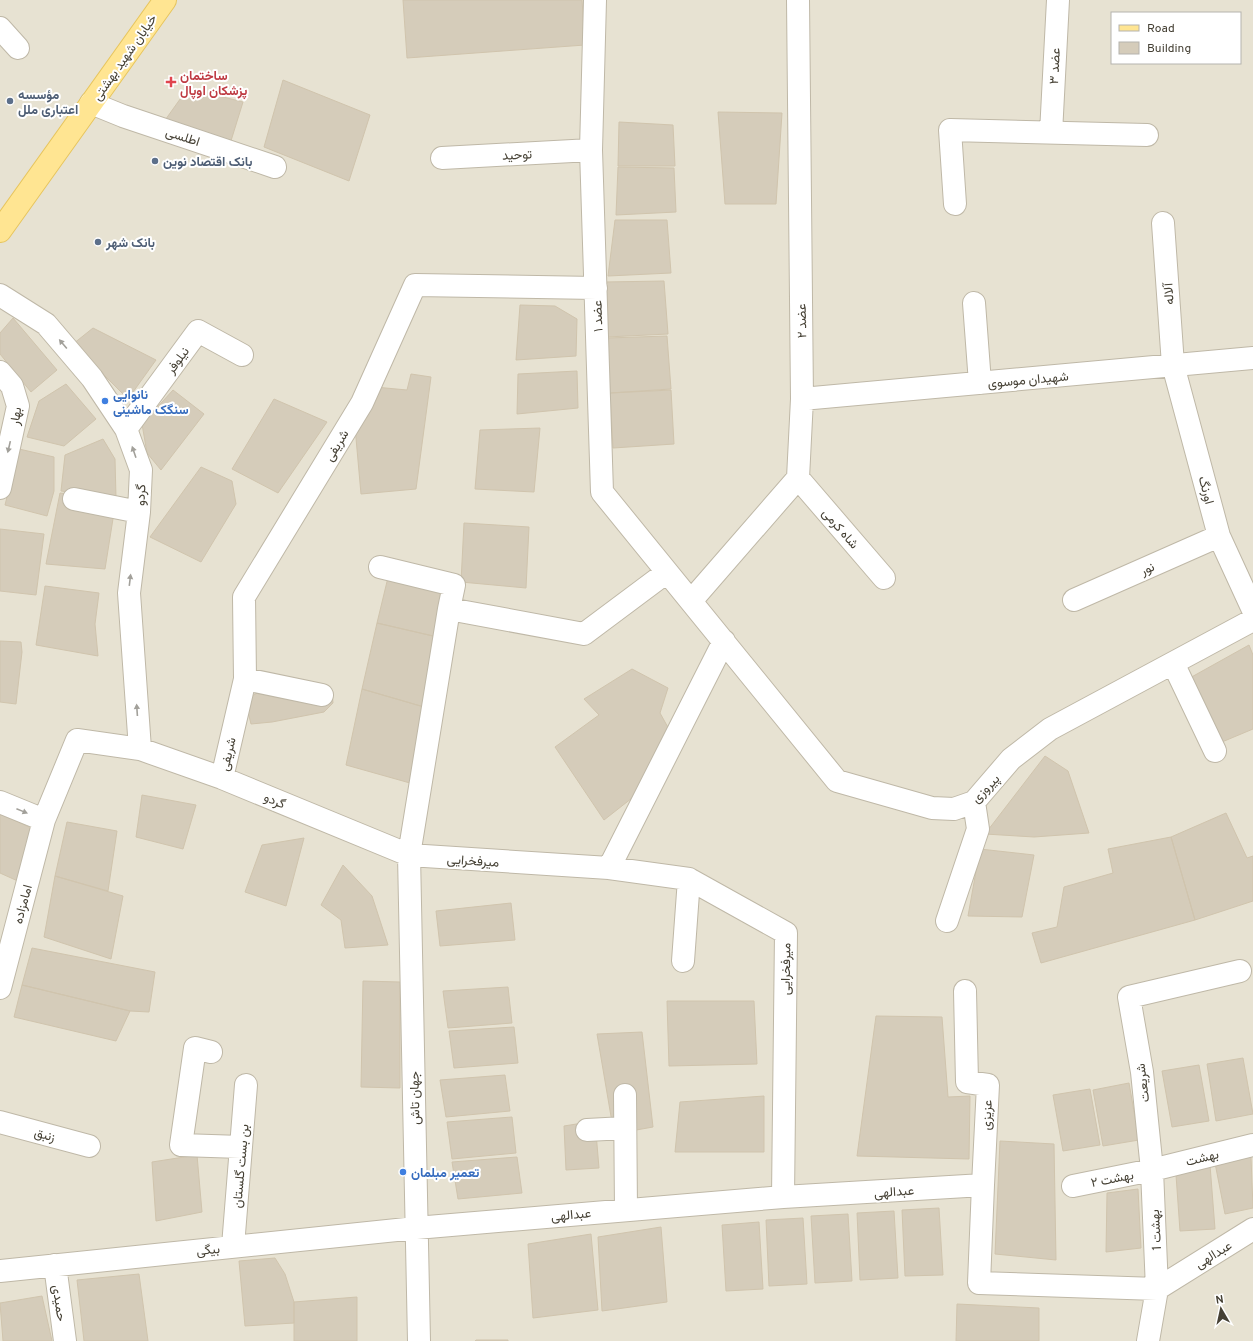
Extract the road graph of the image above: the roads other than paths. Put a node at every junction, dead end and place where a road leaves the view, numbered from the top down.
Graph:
1 (165, 0) edge
2 (595, 0) edge
3 (798, 0) edge
4 (1058, 0) edge
5 (0, 28) edge
6 (18, 48) dead end
7 (91, 103) junction
8 (1051, 133) junction
9 (1147, 135) dead end
10 (591, 150) junction
11 (442, 158) dead end
12 (275, 167) dead end
13 (955, 204) dead end
14 (1163, 223) dead end
15 (0, 231) edge
16 (596, 288) junction
17 (0, 295) edge
18 (974, 303) dead end
19 (242, 355) dead end
20 (1253, 358) edge
21 (1173, 365) junction
22 (0, 372) edge
23 (980, 383) junction
24 (802, 399) junction
25 (126, 429) junction
26 (798, 478) junction
27 (0, 488) edge
28 (74, 499) dead end
29 (139, 512) junction
30 (1219, 536) junction
31 (380, 567) dead end
32 (667, 572) junction
33 (884, 578) dead end
34 (1074, 600) dead end
35 (691, 601) junction
36 (450, 609) junction
37 (1253, 610) edge
38 (1253, 620) edge
39 (724, 641) junction
40 (1173, 663) junction
41 (245, 679) junction
42 (322, 695) dead end
43 (77, 740) joint
44 (140, 749) junction
45 (1215, 751) dead end
46 (222, 778) junction
47 (0, 802) edge
48 (974, 802) junction
49 (44, 820) junction
50 (409, 856) junction
51 (609, 868) junction
52 (689, 879) junction
53 (947, 921) dead end
54 (683, 961) dead end
55 (1240, 971) dead end
56 (0, 988) edge
57 (965, 991) dead end
58 (211, 1052) dead end
59 (246, 1085) dead end
60 (625, 1095) dead end
61 (0, 1122) edge
62 (625, 1128) junction
63 (588, 1130) dead end
64 (1253, 1145) edge
65 (89, 1146) dead end
66 (241, 1147) junction
67 (1152, 1170) junction
68 (983, 1185) junction
69 (1073, 1186) dead end
70 (783, 1197) junction
71 (626, 1210) junction
72 (416, 1228) junction
73 (1253, 1229) edge
74 (233, 1246) junction
75 (55, 1265) junction
76 (0, 1271) edge
77 (1157, 1289) junction
78 (65, 1341) edge
79 (419, 1341) edge
80 (1148, 1341) edge

1 - 7 main road, خیابان شهید بهشتی
2 - 10 street, عضد ۱
3 - 24 street, عضد ۲
4 - 8 street, عضد ۳
5 - 6 street
7 - 12 street, اطلسی
7 - 15 main road, خیابان شهید بهشتی
8 - 9 street
8 - 13 street
10 - 11 street, توحید
10 - 16 street, عضد ۱
14 - 21 street, آلاله
16 - 32 street, عضد ۱
16 - 41 street, شریفی
25 -> 17 street, گردو
18 - 23 street
19 - 25 street, نیلوفر
20 - 21 street, شهیدان موسوی
21 - 23 street, شهیدان موسوی
21 - 30 street, اورنگ
22 -> 27 street, بهار
23 - 24 street, شهیدان موسوی
24 - 26 street, عضد ۲
29 -> 25 street, گردو
26 - 33 street, شاه کرمی
26 - 35 street
28 - 29 street
44 -> 29 street, گردو
30 - 34 street, نور
30 - 37 street, اورنگ
31 - 36 street, جهان تاش
32 - 35 street, عضد ۱
32 - 36 street
35 - 39 street, پیروزی
36 - 50 street, جهان تاش
38 - 40 street, پیروزی
39 - 48 street, پیروزی
39 - 51 street
40 - 45 street
40 - 48 street, پیروزی
41 - 42 street
41 - 46 street, شریفی
43 - 44 street, گردو
43 - 49 street, امامزاده
44 - 46 street, گردو
46 - 50 street, گردو
47 -> 49 street
48 - 53 street
49 - 56 street, امامزاده
50 - 51 street, میرفخرایی
50 - 72 street, جهان تاش
51 - 52 street, میرفخرایی
52 - 54 street
52 - 70 street, میرفخرایی
55 - 67 street, شریعت
57 - 68 street, عزیزی
58 - 66 street
59 - 66 street, بن بست گلستان
60 - 62 street
61 - 65 street, زنبق
62 - 63 street
62 - 71 street
64 - 67 street, بهشت
66 - 74 street, بن بست گلستان
67 - 69 street, بهشت ۲
67 - 77 street, بهشت 1
68 - 70 street, عبدالهی
68 - 77 street
70 - 71 street, عبدالهی
71 - 72 street, عبدالهی
72 - 74 street, بیگی
72 - 79 street, جهان تاش
73 - 77 street, عبدالهی
74 - 75 street, بیگی
75 - 76 street, بیگی
75 - 78 street, حمیدی
77 - 80 street

